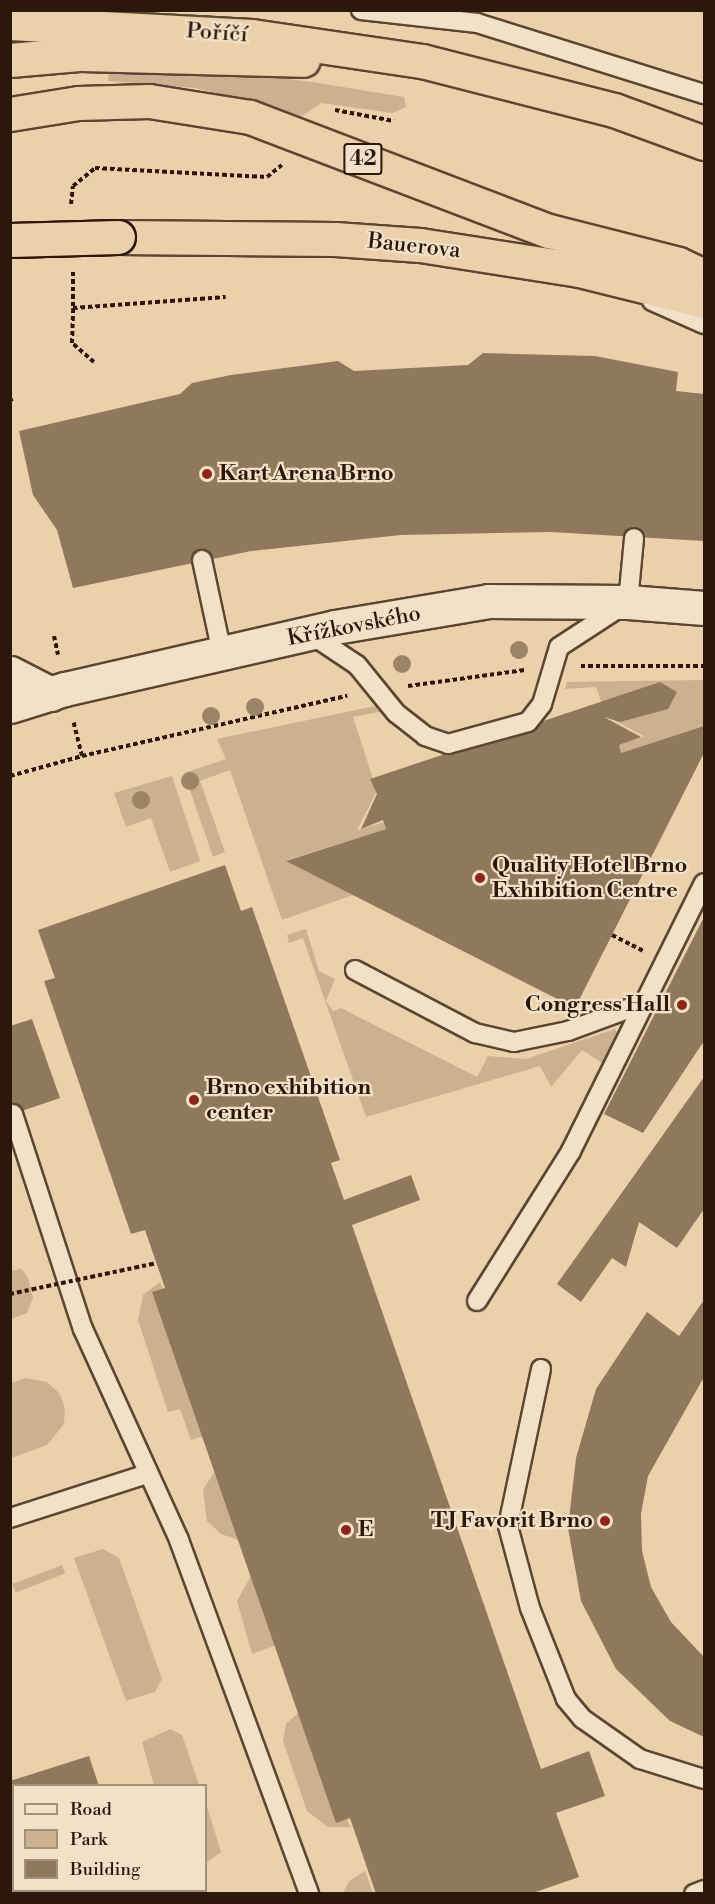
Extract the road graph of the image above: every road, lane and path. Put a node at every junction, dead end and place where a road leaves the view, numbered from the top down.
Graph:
1 (361, 10) edge
2 (10, 23) edge
3 (10, 60) edge
4 (422, 61) junction
5 (705, 94) edge
6 (10, 114) edge
7 (394, 122) dead end
8 (297, 134) junction
9 (705, 143) edge
10 (71, 204) dead end
11 (10, 240) edge
12 (73, 269) dead end
13 (579, 270) junction
14 (705, 276) edge
15 (226, 297) dead end
16 (705, 301) edge
17 (74, 308) junction
18 (705, 324) edge
19 (94, 362) dead end
20 (634, 538) dead end
21 (202, 560) dead end
22 (628, 602) junction
23 (705, 608) edge
24 (309, 633) junction
25 (222, 653) junction
26 (10, 674) edge
27 (51, 693) junction
28 (10, 706) edge
29 (705, 883) edge
30 (355, 970) dead end
31 (641, 1004) junction
32 (13, 1114) dead end
33 (157, 1263) dead end
34 (10, 1294) edge
35 (477, 1301) dead end
36 (541, 1369) dead end
37 (147, 1474) junction
38 (10, 1518) edge
39 (705, 1779) edge
40 (705, 1890) edge
41 (309, 1893) edge
42 (694, 1893) edge

1 - 5 lane
2 - 4 highway, Poříčí
3 - 4 highway
4 - 9 highway
6 - 8 highway, 42
7 - 8 path
8 - 10 path
8 - 14 highway, 42
11 - 13 highway, Bauerova, bridge
12 - 17 path
13 - 16 highway, Bauerova
13 - 18 lane
15 - 17 path
17 - 19 path
20 - 22 lane
21 - 25 lane
22 - 23 street, Křížkovského
22 - 24 street, Křížkovského
22 - 24 lane
24 - 25 street, Křížkovského
25 - 27 street, Křížkovského
26 - 27 street
27 - 28 street, Křížkovského
29 - 31 lane
30 - 31 lane
31 - 35 lane
32 - 37 lane
33 - 34 path, bridge
36 - 39 lane
37 - 38 lane
37 - 41 lane
40 - 42 lane

